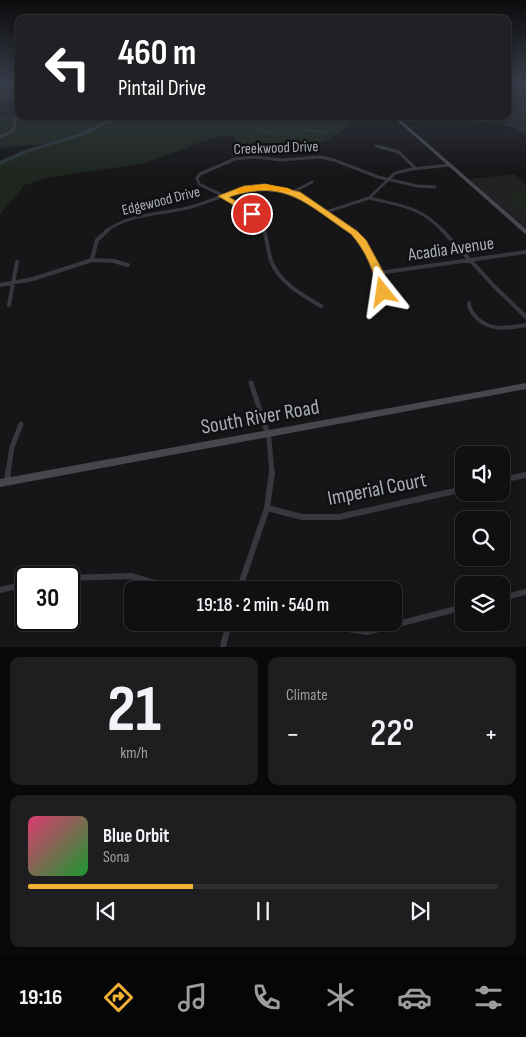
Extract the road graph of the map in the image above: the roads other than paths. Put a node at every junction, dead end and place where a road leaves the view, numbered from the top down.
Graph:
1 (15, 120) edge
2 (399, 120) edge
3 (0, 137) edge
4 (376, 146) dead end
5 (450, 165) junction
6 (416, 169) junction
7 (388, 179) junction
8 (312, 182) dead end
9 (435, 187) dead end
10 (294, 192) junction
11 (222, 196) junction
12 (369, 198) junction
13 (326, 212) junction
14 (526, 232) edge
15 (526, 252) edge
16 (92, 259) junction
17 (470, 259) junction
18 (17, 262) dead end
19 (128, 266) dead end
20 (379, 273) junction
21 (13, 284) junction
22 (0, 285) edge
23 (383, 292) dead end
24 (469, 303) dead end
25 (9, 304) dead end
26 (321, 306) dead end
27 (526, 317) edge
28 (526, 325) edge
29 (251, 383) dead end
30 (526, 386) edge
31 (21, 424) dead end
32 (267, 433) junction
33 (526, 475) edge
34 (510, 478) edge
35 (3, 483) edge
36 (455, 491) edge
37 (267, 508) junction
38 (80, 577) edge
39 (148, 581) edge
40 (242, 581) edge
41 (15, 587) edge
42 (0, 590) edge
43 (526, 592) edge
44 (510, 596) edge
45 (455, 609) edge
46 (402, 623) edge
47 (227, 631) edge
48 (223, 647) edge

1 - 3 street
2 - 5 street
4 - 6 street
5 - 6 street
5 - 14 street
6 - 7 street
7 - 9 street, Creekwood Drive
7 - 11 street, Creekwood Drive
7 - 12 street
8 - 10 street
10 - 11 street, Edgewood Drive
10 - 13 street, Edgewood Drive
11 - 16 street, Edgewood Drive
11 - 26 street
12 - 13 street
12 - 17 street
13 - 20 street, Edgewood Drive
15 - 17 street, Acadia Avenue
16 - 19 street
16 - 21 street
17 - 20 street, Acadia Avenue
17 - 27 street
18 - 21 street
20 - 23 street, Edgewood Drive
21 - 22 street
21 - 25 street
24 - 28 street
29 - 32 street
30 - 32 street, South River Road
31 - 35 street
32 - 35 street, South River Road
32 - 37 street
33 - 34 street
36 - 37 street, Imperial Court
37 - 40 street
38 - 39 street
41 - 42 street
43 - 44 street
45 - 46 street
47 - 48 street

